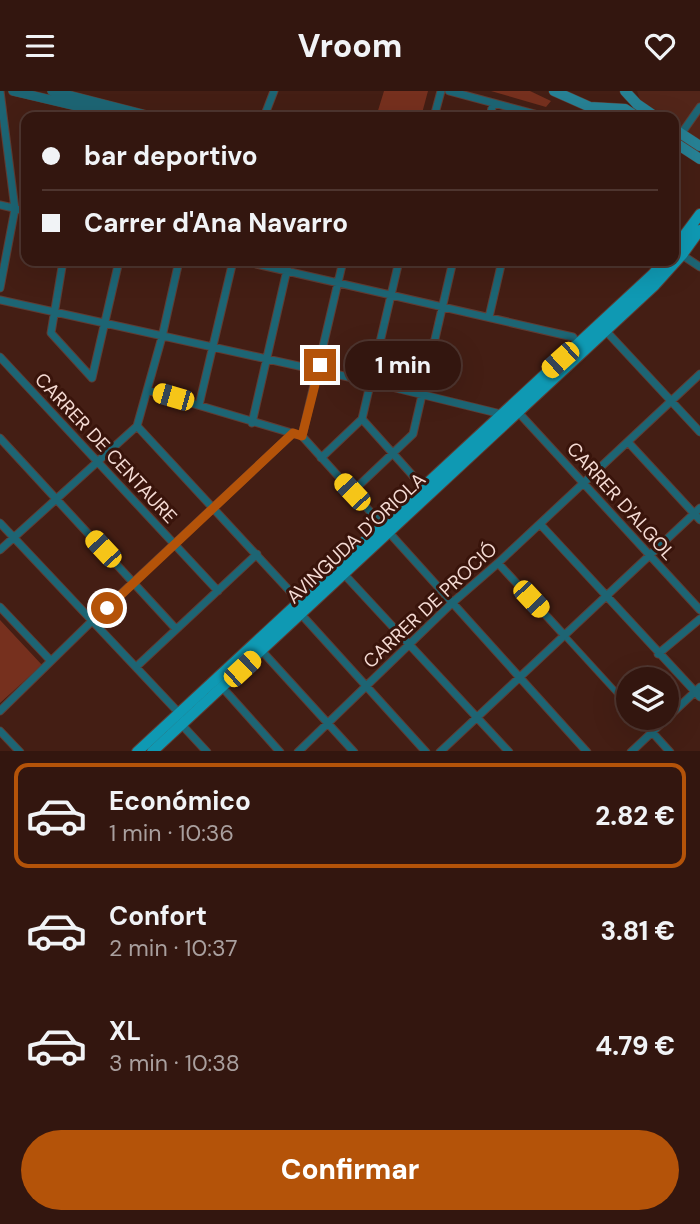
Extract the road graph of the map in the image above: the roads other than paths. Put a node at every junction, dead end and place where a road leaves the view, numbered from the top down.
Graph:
1 (1, 91) edge
2 (13, 91) edge
3 (52, 91) edge
4 (274, 91) edge
5 (440, 91) edge
6 (449, 91) edge
7 (554, 91) edge
8 (629, 93) edge
9 (95, 102) junction
10 (494, 103) junction
11 (700, 107) edge
12 (77, 112) edge
13 (81, 112) edge
14 (134, 112) edge
15 (266, 112) edge
16 (435, 112) edge
17 (491, 112) edge
18 (519, 112) edge
19 (619, 112) edge
20 (649, 112) edge
21 (679, 132) edge
22 (679, 136) edge
23 (679, 138) edge
24 (700, 146) edge
25 (700, 159) edge
26 (0, 205) edge
27 (15, 209) junction
28 (21, 210) edge
29 (700, 214) edge
30 (700, 230) edge
31 (679, 250) edge
32 (679, 251) edge
33 (679, 254) edge
34 (62, 266) edge
35 (118, 266) edge
36 (178, 266) edge
37 (232, 266) edge
38 (264, 266) edge
39 (288, 266) edge
40 (342, 266) edge
41 (398, 266) edge
42 (452, 266) edge
43 (501, 266) edge
44 (657, 266) edge
45 (668, 266) edge
46 (700, 267) edge
47 (286, 271) junction
48 (337, 282) junction
49 (0, 288) edge
50 (392, 294) junction
51 (0, 300) edge
52 (443, 306) junction
53 (54, 313) junction
54 (489, 317) junction
55 (104, 324) junction
56 (606, 331) junction
57 (162, 337) junction
58 (578, 344) junction
59 (212, 348) junction
60 (0, 356) edge
61 (265, 360) junction
62 (318, 372) junction
63 (700, 374) edge
64 (371, 382) junction
65 (147, 390) junction
66 (423, 396) junction
67 (671, 401) junction
68 (199, 405) junction
69 (518, 412) junction
70 (501, 414) junction
71 (362, 419) junction
72 (252, 423) junction
73 (137, 426) junction
74 (700, 432) edge
75 (293, 433) junction
76 (302, 436) junction
77 (0, 438) edge
78 (628, 442) junction
79 (394, 454) junction
80 (321, 458) junction
81 (97, 462) junction
82 (584, 482) junction
83 (423, 487) junction
84 (352, 492) junction
85 (56, 499) junction
86 (214, 509) junction
87 (698, 514) edge
88 (0, 523) edge
89 (540, 524) junction
90 (384, 528) junction
91 (13, 538) junction
92 (175, 546) junction
93 (0, 550) edge
94 (257, 554) junction
95 (649, 555) junction
96 (498, 563) junction
97 (343, 572) junction
98 (135, 583) junction
99 (218, 591) junction
100 (606, 596) junction
101 (299, 601) junction
102 (452, 603) junction
103 (0, 607) edge
104 (700, 610) edge
105 (300, 613) junction
106 (700, 619) edge
107 (92, 621) junction
108 (176, 629) junction
109 (564, 635) junction
110 (411, 645) junction
111 (261, 650) junction
112 (658, 654) junction
113 (51, 661) junction
114 (136, 667) junction
115 (519, 677) junction
116 (367, 686) junction
117 (222, 687) junction
118 (616, 692) edge
119 (698, 692) edge
120 (0, 711) edge
121 (477, 717) junction
122 (181, 719) junction
123 (328, 723) junction
124 (0, 731) edge
125 (652, 732) junction
126 (20, 751) edge
127 (137, 751) edge
128 (152, 751) edge
129 (207, 751) edge
130 (280, 751) edge
131 (298, 751) edge
132 (354, 751) edge
133 (426, 751) edge
134 (440, 751) edge
135 (509, 751) edge
136 (586, 751) edge
137 (631, 751) edge
138 (670, 751) edge

1 - 27 street
2 - 12 street
3 - 9 street
4 - 15 street
5 - 16 street
6 - 10 street
7 - 19 main road
8 - 19 main road
8 - 20 main road
9 - 13 street
9 - 14 street
10 - 17 street
10 - 18 street
11 - 21 street
22 - 24 main road
23 - 25 main road
26 - 27 street
27 - 28 street
27 - 49 street
29 - 31 main road, AVINGUDA D'ORIOLA
30 - 32 main road, AVINGUDA D'ORIOLA
33 - 46 street
34 - 53 street
35 - 55 street
36 - 57 street
37 - 59 street
38 - 47 street
39 - 47 street
40 - 48 street
41 - 50 street
42 - 52 street
43 - 54 street
44 - 58 main road, AVINGUDA D'ORIOLA
45 - 56 main road, AVINGUDA D'ORIOLA
47 - 48 street
47 - 61 street
48 - 50 street
48 - 62 street
50 - 52 street
50 - 64 street
51 - 53 street
52 - 54 street
52 - 66 street
53 - 55 street
53 - 55 street
54 - 58 street
55 - 57 street
56 - 67 street
56 - 69 main road, AVINGUDA D'ORIOLA
57 - 59 street
57 - 65 street
58 - 70 main road, AVINGUDA D'ORIOLA
59 - 61 street
59 - 68 street
60 - 81 street, CARRER DE CENTAURE
61 - 62 street
61 - 72 street
62 - 64 street
62 - 76 street
63 - 67 street, CARRER DE PROCIÓ
64 - 66 street
64 - 71 street
65 - 68 street
65 - 73 street
66 - 70 street
66 - 79 street
67 - 74 street
67 - 78 street, CARRER DE PROCIÓ
68 - 72 street
69 - 82 street, CARRER D'ALGOL
69 - 90 main road, AVINGUDA D'ORIOLA
70 - 83 main road, AVINGUDA D'ORIOLA
71 - 79 street
71 - 80 street
72 - 75 street
73 - 81 street
73 - 86 street
75 - 76 street
75 - 86 street
76 - 80 street
77 - 85 street
78 - 82 street, CARRER DE PROCIÓ
78 - 87 street
79 - 83 street
79 - 84 street
80 - 84 street
81 - 85 street
81 - 92 street, CARRER DE CENTAURE
82 - 89 street, CARRER DE PROCIÓ
82 - 95 street, CARRER D'ALGOL
83 - 90 main road, AVINGUDA D'ORIOLA
84 - 90 street
85 - 91 street
85 - 98 street
86 - 92 street
86 - 94 street
87 - 95 street
88 - 91 street
89 - 96 street, CARRER DE PROCIÓ
89 - 100 street
90 - 97 main road, AVINGUDA D'ORIOLA
90 - 101 main road, AVINGUDA D'ORIOLA
90 - 102 street
91 - 93 street
91 - 107 street
92 - 98 street
92 - 99 street, CARRER DE CENTAURE
94 - 99 street
94 - 101 street
95 - 100 street
95 - 104 street, CARRER D'ALGOL
96 - 102 street, CARRER DE PROCIÓ
96 - 109 street
97 - 105 main road, AVINGUDA D'ORIOLA
97 - 110 street
98 - 107 street
98 - 108 street
99 - 108 street
100 - 109 street
100 - 112 street
101 - 122 main road, AVINGUDA D'ORIOLA
102 - 110 street, CARRER DE PROCIÓ
102 - 115 street
103 - 113 street
105 - 111 main road, AVINGUDA D'ORIOLA
105 - 116 street
106 - 112 street
107 - 113 street
107 - 114 street
108 - 114 street
109 - 115 street
109 - 118 street
110 - 116 street, CARRER DE PROCIÓ
110 - 121 street
111 - 117 main road, AVINGUDA D'ORIOLA
111 - 123 street
112 - 119 street
113 - 120 street
114 - 122 street
115 - 121 street
115 - 136 street
116 - 123 street, CARRER DE PROCIÓ
116 - 133 street
117 - 122 main road, AVINGUDA D'ORIOLA
117 - 130 street
119 - 125 street
121 - 134 street
121 - 135 street
122 - 127 main road, AVINGUDA D'ORIOLA
122 - 128 main road, AVINGUDA D'ORIOLA
122 - 129 street
123 - 131 street, CARRER DE PROCIÓ
123 - 132 street
124 - 126 street
125 - 137 street
125 - 138 street

